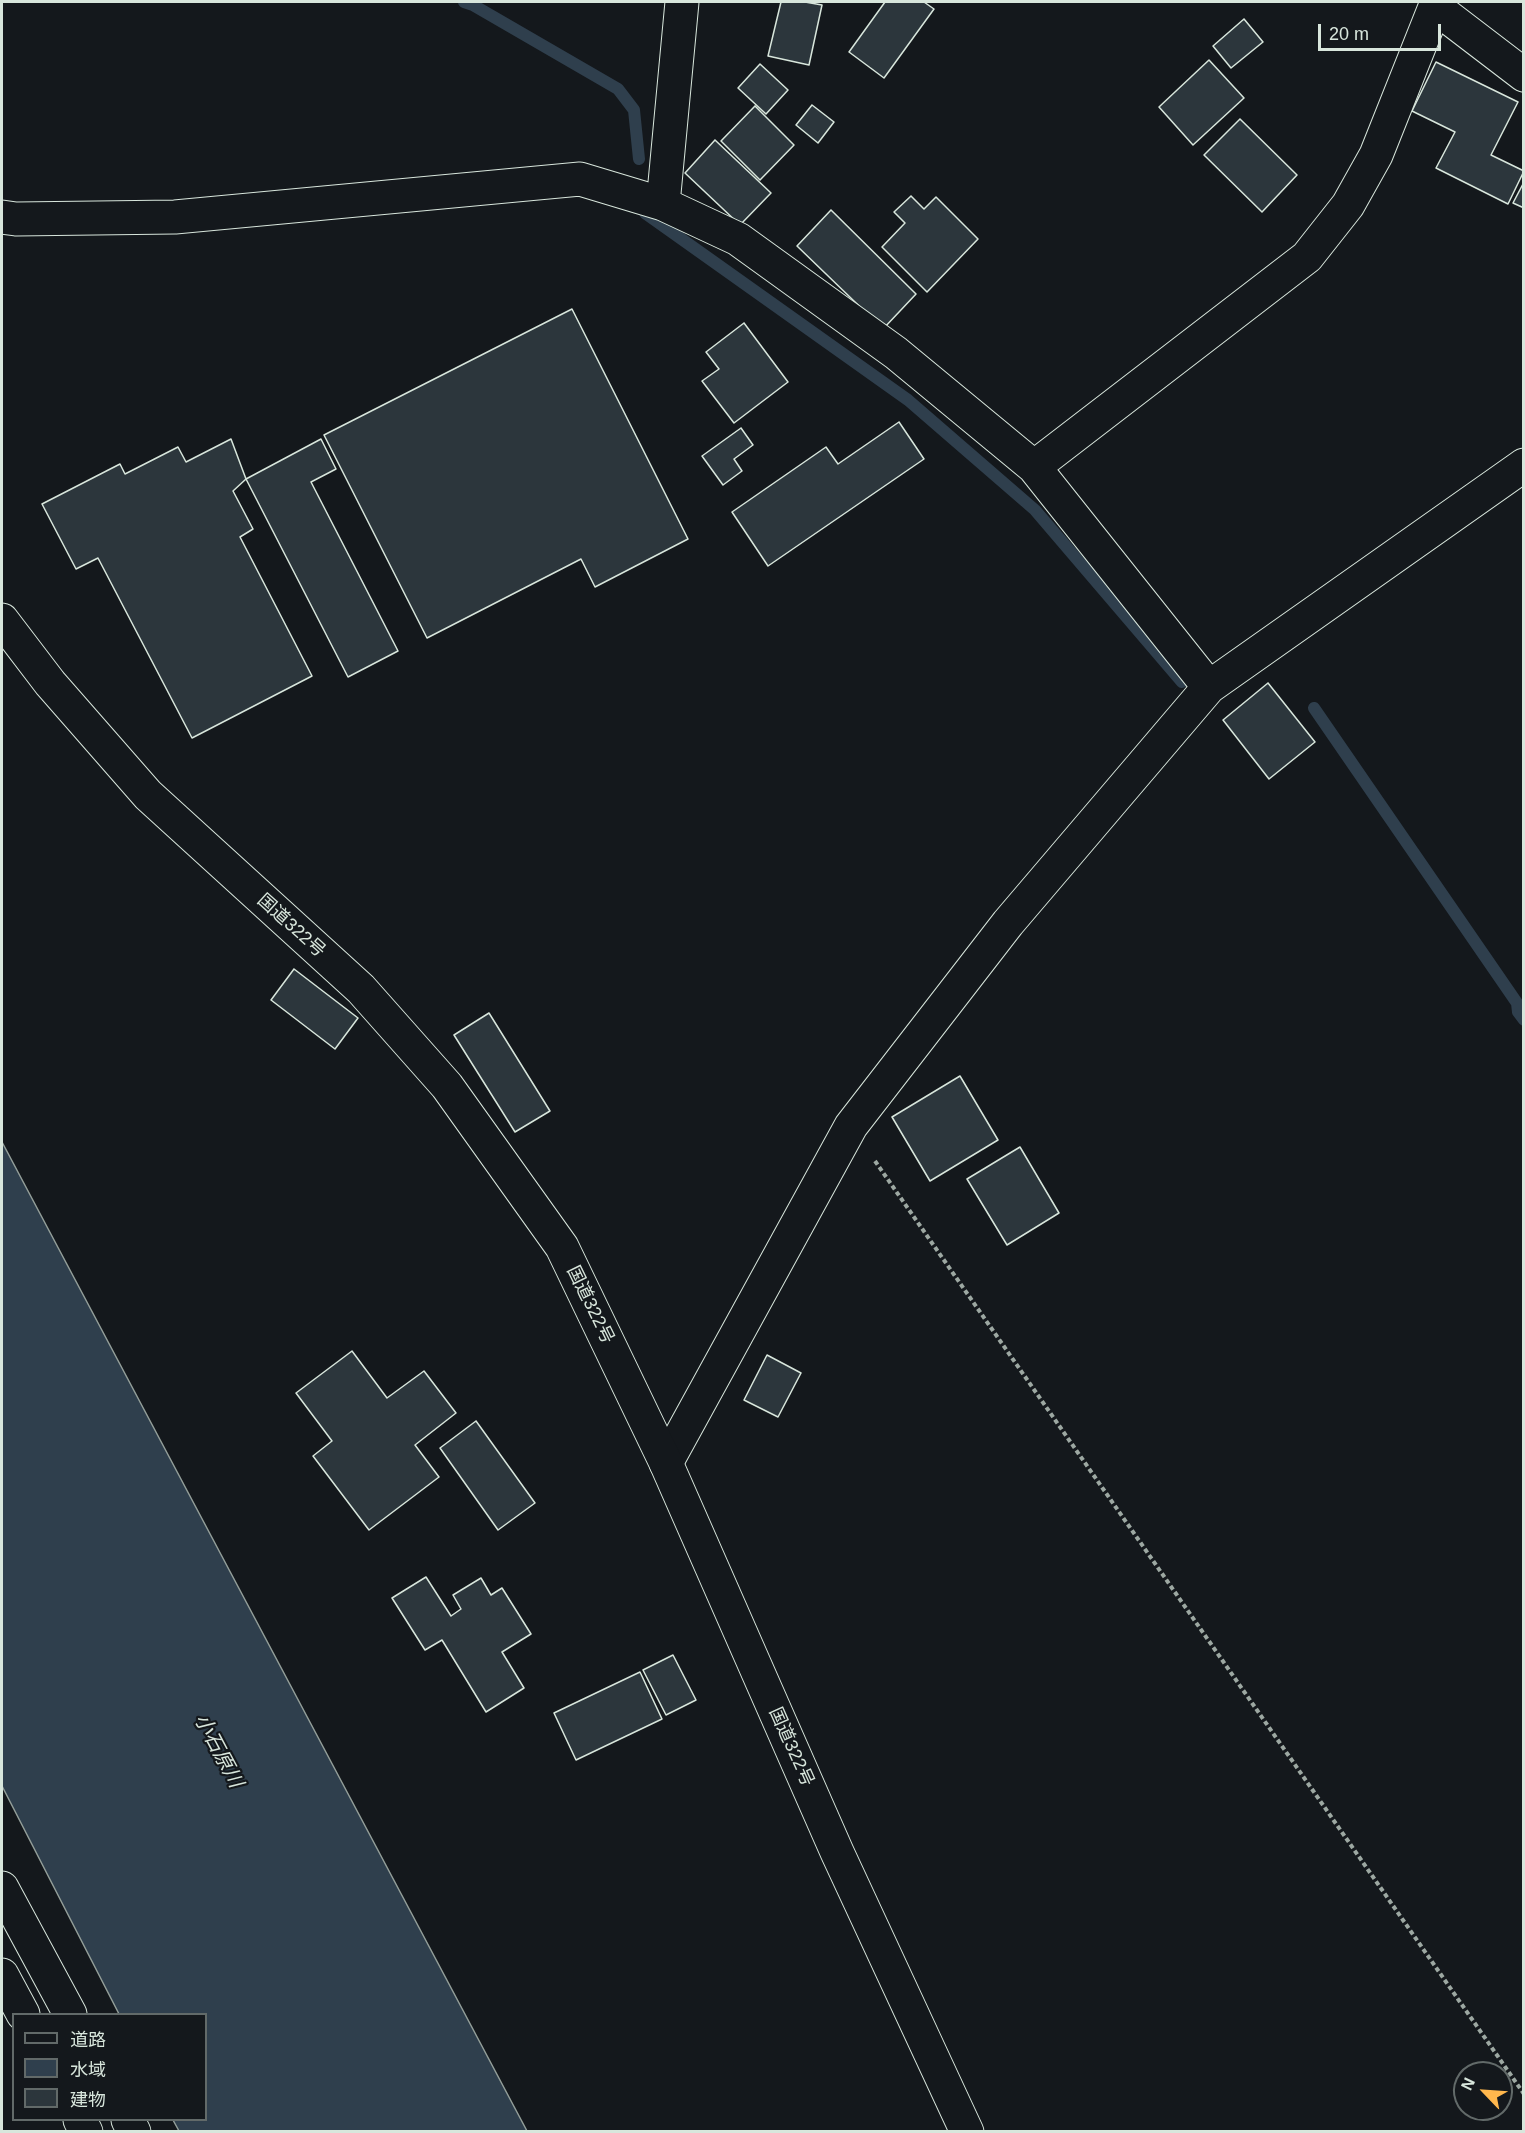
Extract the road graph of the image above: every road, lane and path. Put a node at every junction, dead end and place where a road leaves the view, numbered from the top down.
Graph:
1 (682, 2) edge
2 (1436, 4) edge
3 (1524, 75) edge
4 (663, 204) junction
5 (2, 218) edge
6 (1524, 465) edge
7 (1034, 467) junction
8 (2, 620) edge
9 (1209, 687) junction
10 (851, 1126) junction
11 (666, 1463) junction
12 (2, 1888) edge
13 (2, 1975) edge
14 (22, 2013) edge
15 (69, 2013) edge
16 (1524, 2094) edge
17 (967, 2132) edge

1 - 4 main road
2 - 3 main road
2 - 7 main road
4 - 5 main road
4 - 7 main road
6 - 9 main road
7 - 9 main road
8 - 11 main road, 国道322号
9 - 10 main road
10 - 11 main road
10 - 16 path
11 - 17 main road, 国道322号
12 - 15 main road
13 - 14 main road

